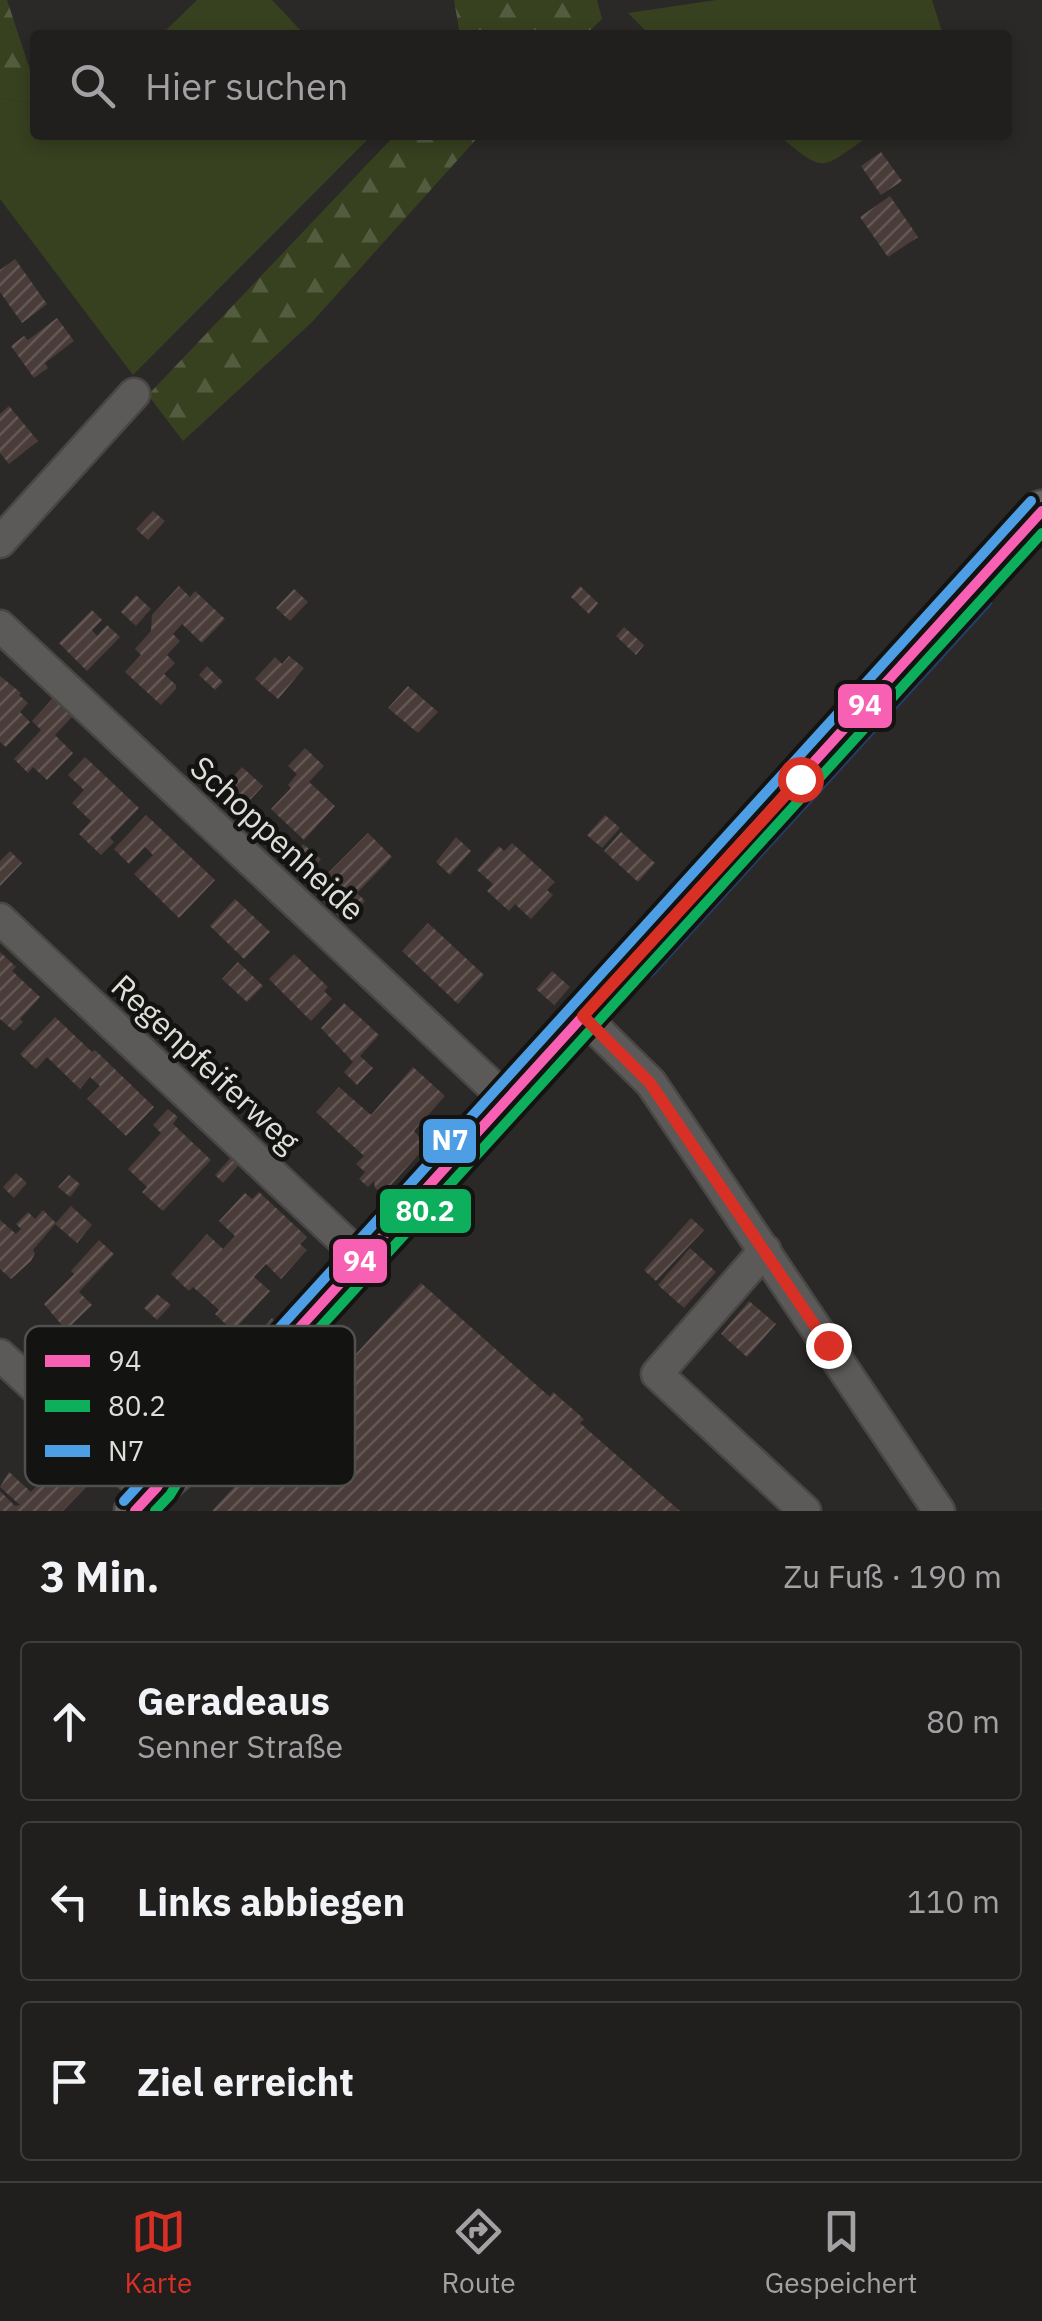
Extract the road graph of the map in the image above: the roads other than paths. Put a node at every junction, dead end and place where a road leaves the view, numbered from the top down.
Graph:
1 (134, 394) dead end
2 (1042, 511) edge
3 (0, 542) edge
4 (0, 626) edge
5 (0, 919) edge
6 (583, 1016) junction
7 (508, 1101) junction
8 (765, 1250) junction
9 (363, 1259) junction
10 (302, 1326) edge
11 (0, 1355) edge
12 (25, 1379) edge
13 (805, 1511) edge
14 (939, 1511) edge

1 - 3 street
2 - 6 main road
4 - 7 street, Schoppenheide
5 - 9 street, Regenpfeiferweg
6 - 7 main road
6 - 8 street
7 - 9 main road
8 - 13 street
8 - 14 street
9 - 10 main road
11 - 12 street

